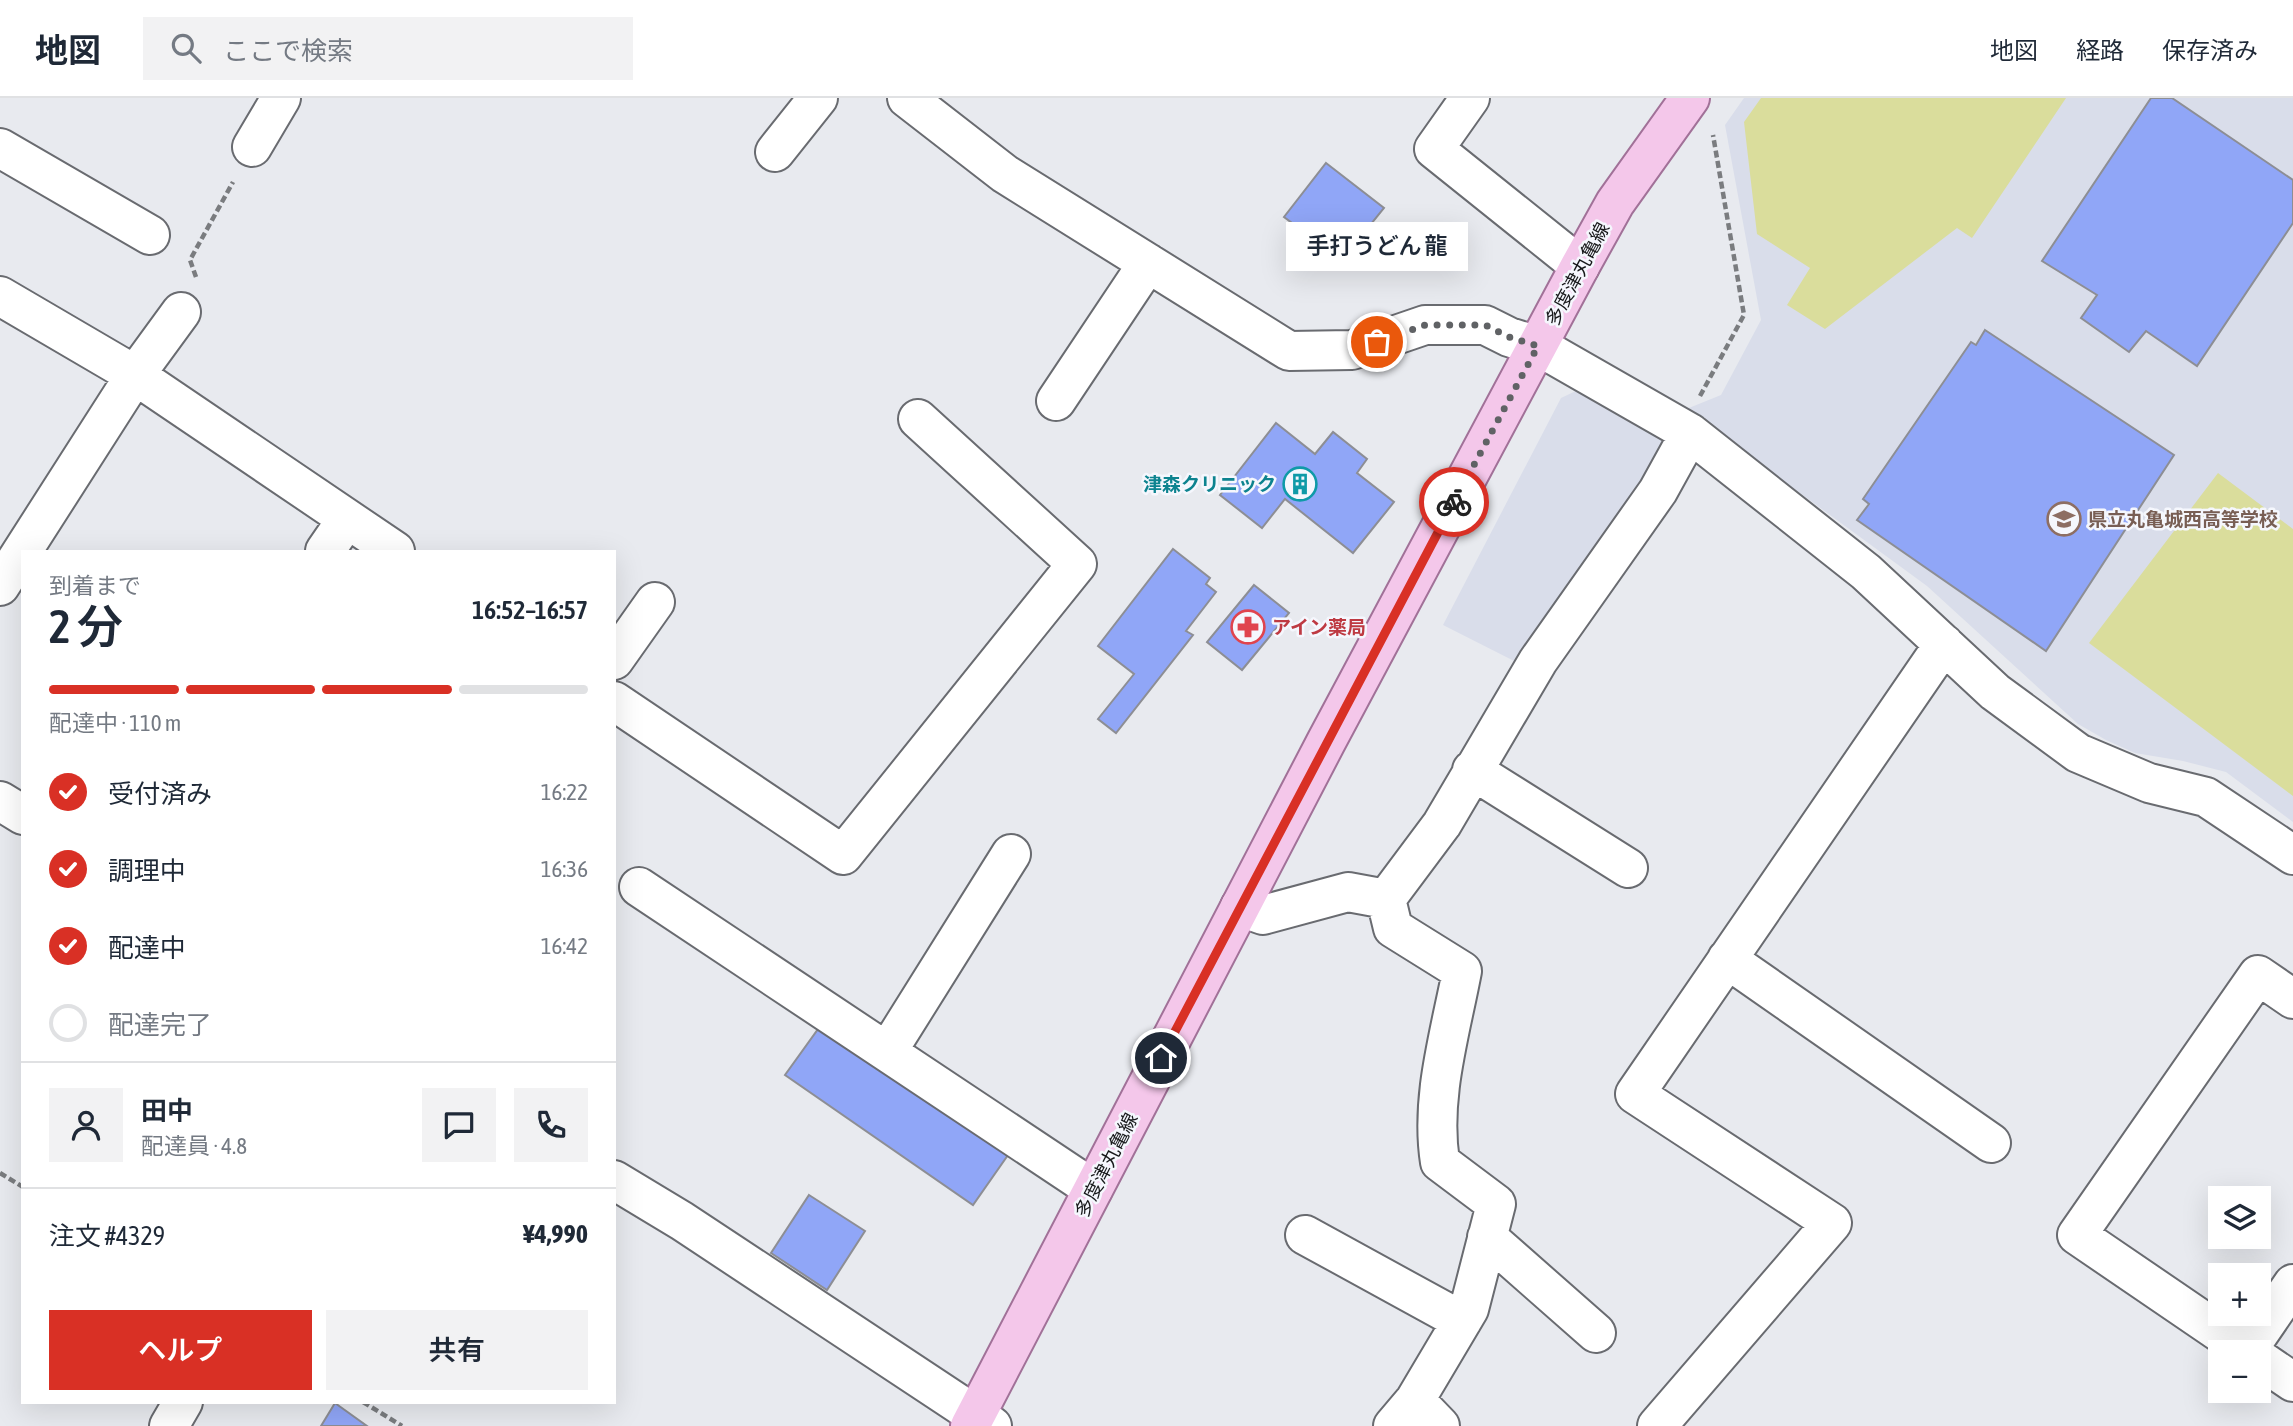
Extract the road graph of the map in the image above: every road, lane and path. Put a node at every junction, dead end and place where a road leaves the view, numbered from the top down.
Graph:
1 (281, 98) edge
2 (818, 98) edge
3 (1470, 98) edge
4 (916, 101) edge
5 (1701, 113) edge
6 (253, 147) joint
7 (0, 148) edge
8 (775, 152) dead end
9 (150, 235) dead end
10 (1148, 263) junction
11 (1580, 266) junction
12 (0, 296) edge
13 (181, 312) joint
14 (1538, 346) junction
15 (135, 375) junction
16 (1056, 401) dead end
17 (918, 419) dead end
18 (1686, 431) junction
19 (347, 519) junction
20 (23, 550) edge
21 (326, 550) edge
22 (394, 550) edge
23 (21, 553) edge
24 (0, 586) edge
25 (656, 602) dead end
26 (1944, 645) junction
27 (616, 657) edge
28 (616, 702) edge
29 (1472, 770) junction
30 (1011, 854) dead end
31 (2293, 855) edge
32 (1628, 868) dead end
33 (639, 887) dead end
34 (1386, 899) junction
35 (1240, 907) junction
36 (1727, 959) junction
37 (2293, 999) edge
38 (887, 1052) junction
39 (1992, 1143) dead end
40 (0, 1173) edge
41 (616, 1181) edge
42 (21, 1186) edge
43 (1093, 1189) junction
44 (1306, 1235) dead end
45 (1487, 1237) junction
46 (2293, 1284) edge
47 (1462, 1321) junction
48 (1596, 1333) dead end
49 (2231, 1340) edge
50 (2260, 1340) edge
51 (2271, 1367) edge
52 (2293, 1382) edge
53 (366, 1404) edge
54 (1416, 1418) edge
55 (979, 1422) edge
56 (402, 1426) edge
57 (1657, 1426) edge

1 - 6 street
2 - 8 street
3 - 11 street
4 - 10 street
5 - 11 main road, 多度津丸亀線
5 - 18 path
6 - 13 path
7 - 9 street
10 - 14 street
10 - 16 street
11 - 14 main road, 多度津丸亀線
12 - 15 street
13 - 15 street
14 - 18 street
14 - 35 main road, 多度津丸亀線
15 - 19 street
15 - 20 street
17 - 28 street
18 - 26 street
18 - 29 street
19 - 21 street
19 - 22 street
23 - 24 street
25 - 27 street
26 - 31 street
26 - 36 street
29 - 32 street
29 - 34 street
30 - 38 street
33 - 38 street
34 - 35 street
34 - 45 street
35 - 43 main road, 多度津丸亀線
36 - 39 street
36 - 57 street
37 - 49 street
38 - 43 street
40 - 42 path
41 - 55 street
43 - 55 main road, 多度津丸亀線
44 - 47 street
45 - 47 street
45 - 48 street
46 - 50 street
47 - 54 street
51 - 52 street
53 - 56 path

